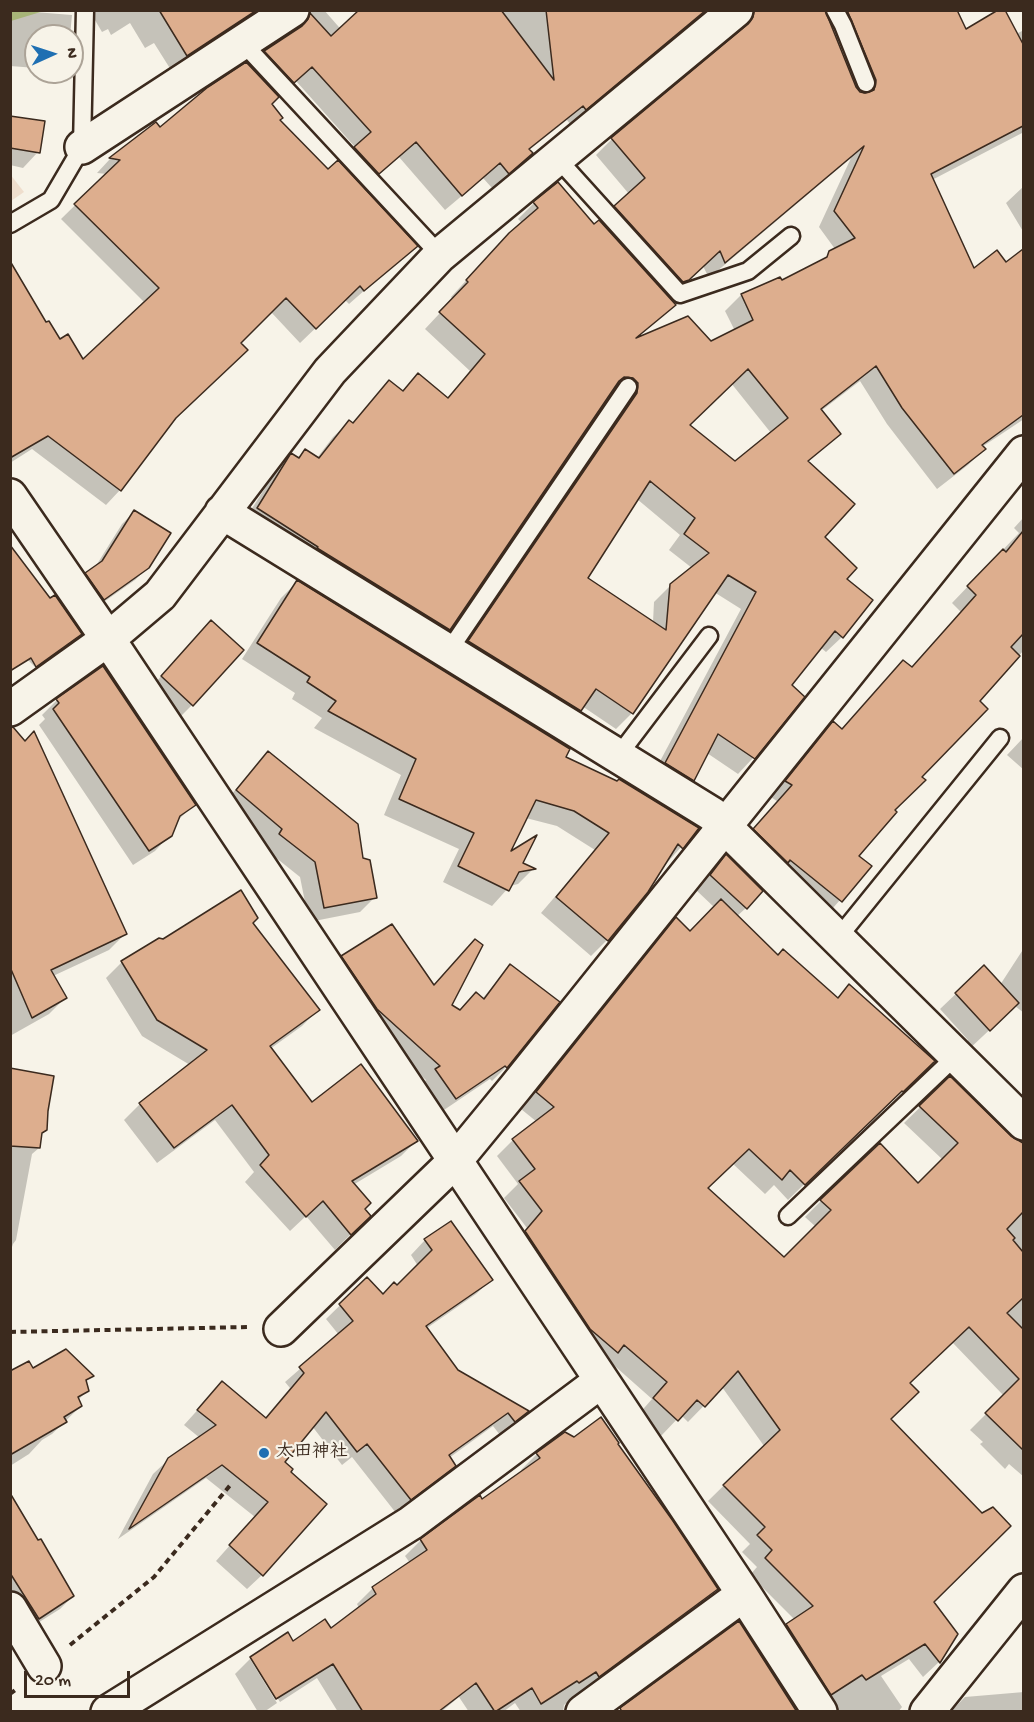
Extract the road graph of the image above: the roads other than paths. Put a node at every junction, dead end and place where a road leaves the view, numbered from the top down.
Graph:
1 (85, 10) edge
2 (292, 10) edge
3 (736, 10) edge
4 (835, 10) edge
5 (242, 42) junction
6 (866, 83) dead end
7 (82, 147) junction
8 (557, 158) junction
9 (10, 224) edge
10 (790, 236) dead end
11 (440, 255) junction
12 (628, 387) dead end
13 (1023, 453) edge
14 (10, 496) edge
15 (222, 512) junction
16 (709, 636) dead end
17 (108, 639) junction
18 (448, 652) junction
19 (10, 709) edge
20 (999, 738) dead end
21 (618, 756) junction
22 (724, 827) junction
23 (838, 938) junction
24 (956, 1056) junction
25 (1023, 1123) edge
26 (455, 1161) junction
27 (788, 1216) dead end
28 (281, 1329) road end
29 (601, 1381) junction
30 (1023, 1591) edge
31 (744, 1594) junction
32 (10, 1609) edge
33 (44, 1666) road end
34 (108, 1712) edge
35 (583, 1712) edge
36 (820, 1712) edge
37 (927, 1712) edge

1 - 7 lane
2 - 5 street
3 - 8 street
4 - 6 lane
5 - 7 street
5 - 11 lane
7 - 9 lane
8 - 10 lane
8 - 11 street
11 - 15 street
12 - 18 lane
13 - 22 street
14 - 17 street
15 - 17 street
15 - 18 street
16 - 21 lane
17 - 19 street
17 - 26 street
18 - 21 street
20 - 23 lane
21 - 22 street
22 - 23 street
22 - 26 street
23 - 24 street
24 - 25 street
24 - 27 lane
26 - 28 street
26 - 29 street
29 - 31 street
29 - 34 street
30 - 37 street
31 - 35 street
31 - 36 street
32 - 33 street

